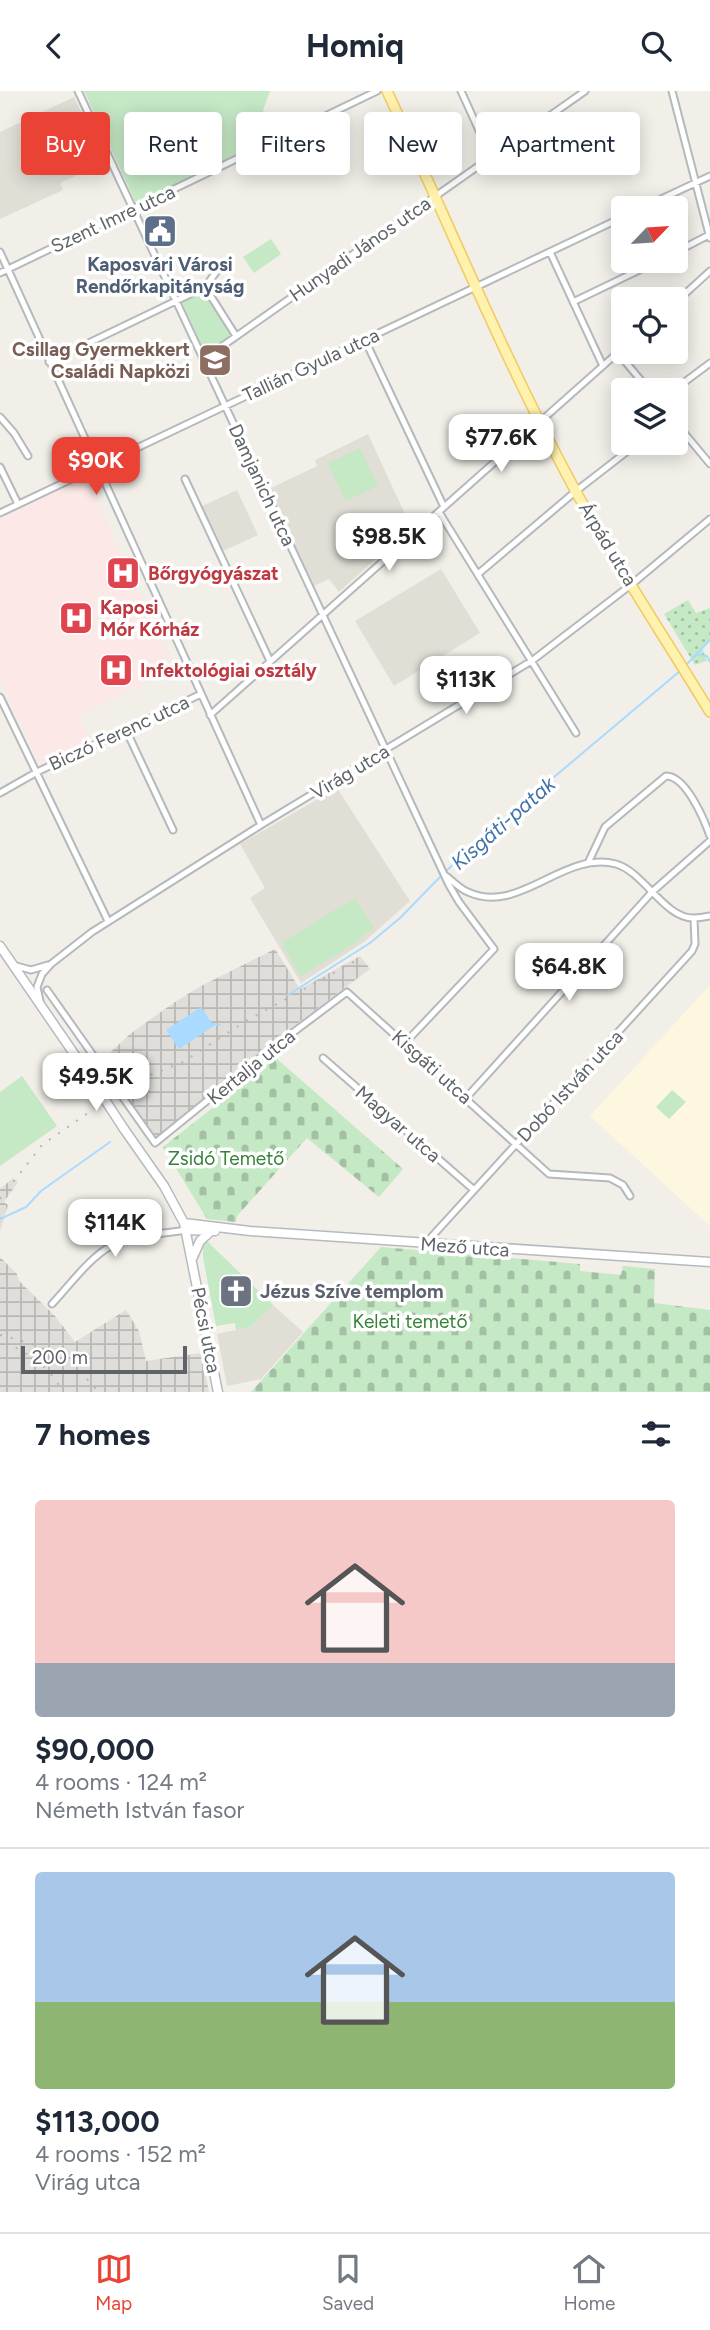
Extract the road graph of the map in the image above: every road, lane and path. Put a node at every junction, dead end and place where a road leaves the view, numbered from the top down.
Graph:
1 (78, 91) edge
2 (377, 91) edge
3 (387, 91) edge
4 (461, 91) edge
5 (585, 91) edge
6 (672, 91) edge
7 (555, 112) edge
8 (476, 124) edge
9 (476, 168) edge
10 (710, 176) edge
11 (695, 183) junction
12 (436, 196) junction
13 (667, 196) edge
14 (134, 210) junction
15 (611, 223) edge
16 (710, 237) edge
17 (688, 247) edge
18 (0, 252) edge
19 (550, 252) junction
20 (223, 263) dead end
21 (8, 269) junction
22 (710, 271) edge
23 (0, 273) edge
24 (633, 273) edge
25 (205, 287) junction
26 (477, 288) junction
27 (688, 291) edge
28 (177, 301) junction
29 (573, 302) junction
30 (236, 336) junction
31 (365, 340) junction
32 (204, 359) junction
33 (611, 359) edge
34 (50, 362) junction
35 (710, 363) edge
36 (603, 366) junction
37 (688, 379) edge
38 (225, 405) junction
39 (0, 417) edge
40 (541, 421) junction
41 (688, 437) edge
42 (622, 455) edge
43 (28, 456) dead end
44 (710, 464) edge
45 (97, 466) junction
46 (0, 467) edge
47 (185, 479) dead end
48 (576, 491) junction
49 (18, 504) junction
50 (442, 509) junction
51 (0, 513) edge
52 (710, 519) edge
53 (478, 574) junction
54 (632, 584) junction
55 (323, 614) junction
56 (533, 660) junction
57 (270, 661) junction
58 (201, 694) junction
59 (0, 697) edge
60 (710, 712) edge
61 (210, 715) junction
62 (126, 730) junction
63 (576, 733) dead end
64 (387, 750) junction
65 (37, 772) junction
66 (0, 793) edge
67 (261, 825) junction
68 (173, 830) dead end
69 (710, 838) edge
70 (588, 863) junction
71 (445, 874) junction
72 (653, 891) junction
73 (467, 892) junction
74 (459, 902) junction
75 (710, 916) edge
76 (694, 918) junction
77 (108, 921) junction
78 (0, 946) edge
79 (51, 964) junction
80 (13, 965) junction
81 (47, 990) dead end
82 (347, 992) joint
83 (42, 1008) junction
84 (405, 1043) junction
85 (323, 1058) dead end
86 (466, 1098) junction
87 (517, 1143) junction
88 (474, 1191) junction
89 (631, 1196) dead end
90 (185, 1226) junction
91 (220, 1229) junction
92 (210, 1232) junction
93 (425, 1244) junction
94 (192, 1259) junction
95 (710, 1262) edge
96 (52, 1304) dead end
97 (218, 1392) edge

1 - 14 street, Damjanich utca
2 - 14 street, Szent Imre utca
3 - 12 main road, Árpád utca
4 - 8 street
5 - 7 street, Hunyadi János utca
6 - 11 street
9 - 12 street, Hunyadi János utca
10 - 11 street
11 - 13 street
11 - 16 street
12 - 26 main road, Árpád utca
12 - 30 street, Hunyadi János utca
14 - 21 street, Szent Imre utca
14 - 28 street, Damjanich utca
15 - 19 street, Tallián Gyula utca
16 - 17 street
18 - 21 street
19 - 26 street, Tallián Gyula utca
19 - 29 street
20 - 25 street
21 - 23 street, Szent Imre utca
21 - 34 street
22 - 27 street
24 - 29 street
25 - 28 street
25 - 30 street
26 - 31 street, Tallián Gyula utca
26 - 40 main road, Árpád utca
28 - 32 street, Damjanich utca
28 - 34 street
29 - 36 street
30 - 32 street, Hunyadi János utca
31 - 38 street, Tallián Gyula utca
31 - 50 street
32 - 38 street, Damjanich utca
33 - 36 street
34 - 45 street
35 - 37 street
36 - 40 street
38 - 45 street, Tallián Gyula utca
38 - 55 street, Damjanich utca
39 - 43 street
40 - 48 main road, Árpád utca
40 - 50 street
41 - 44 street
42 - 48 street
45 - 49 street, Tallián Gyula utca
45 - 58 street
46 - 49 street
47 - 57 street
48 - 53 street
48 - 54 main road, Árpád utca
49 - 51 street, Tallián Gyula utca
50 - 53 street
50 - 55 street
52 - 54 street, Virág utca
53 - 56 street
54 - 56 street, Virág utca
54 - 60 main road, Árpád utca
55 - 57 street
55 - 64 street, Damjanich utca
56 - 63 street
56 - 64 street, Virág utca
57 - 61 street
58 - 61 street
58 - 62 street, Biczó Ferenc utca
59 - 65 street
61 - 67 street
62 - 65 street, Biczó Ferenc utca
62 - 68 street
64 - 67 street, Virág utca
64 - 71 street, Damjanich utca
65 - 66 street, Biczó Ferenc utca
65 - 77 street
67 - 77 street, Virág utca
69 - 70 street
69 - 72 street
70 - 72 street
70 - 73 street
71 - 73 street
71 - 74 street, Damjanich utca
72 - 76 street
72 - 86 street
73 - 74 street
74 - 84 street, Damjanich utca
75 - 76 street
76 - 87 street, Dobó István utca
77 - 79 street, Virág utca
78 - 80 street, Pécsi utca
79 - 80 street
79 - 83 street
80 - 83 street, Pécsi utca
81 - 82 street, Kertalja utca
82 - 84 street, Kisgáti utca
83 - 90 street, Pécsi utca, bridge
84 - 86 street, Kisgáti utca
85 - 88 street, Magyar utca
86 - 87 street, Kisgáti utca
87 - 88 street, Dobó István utca
87 - 89 street, Kisgáti utca
88 - 93 street, Dobó István utca
90 - 91 street, Mező utca
90 - 92 street
90 - 94 street, Pécsi utca
90 - 96 street
91 - 92 street
91 - 93 street, Mező utca
92 - 94 street
93 - 95 street, Mező utca
94 - 97 street, Pécsi utca

